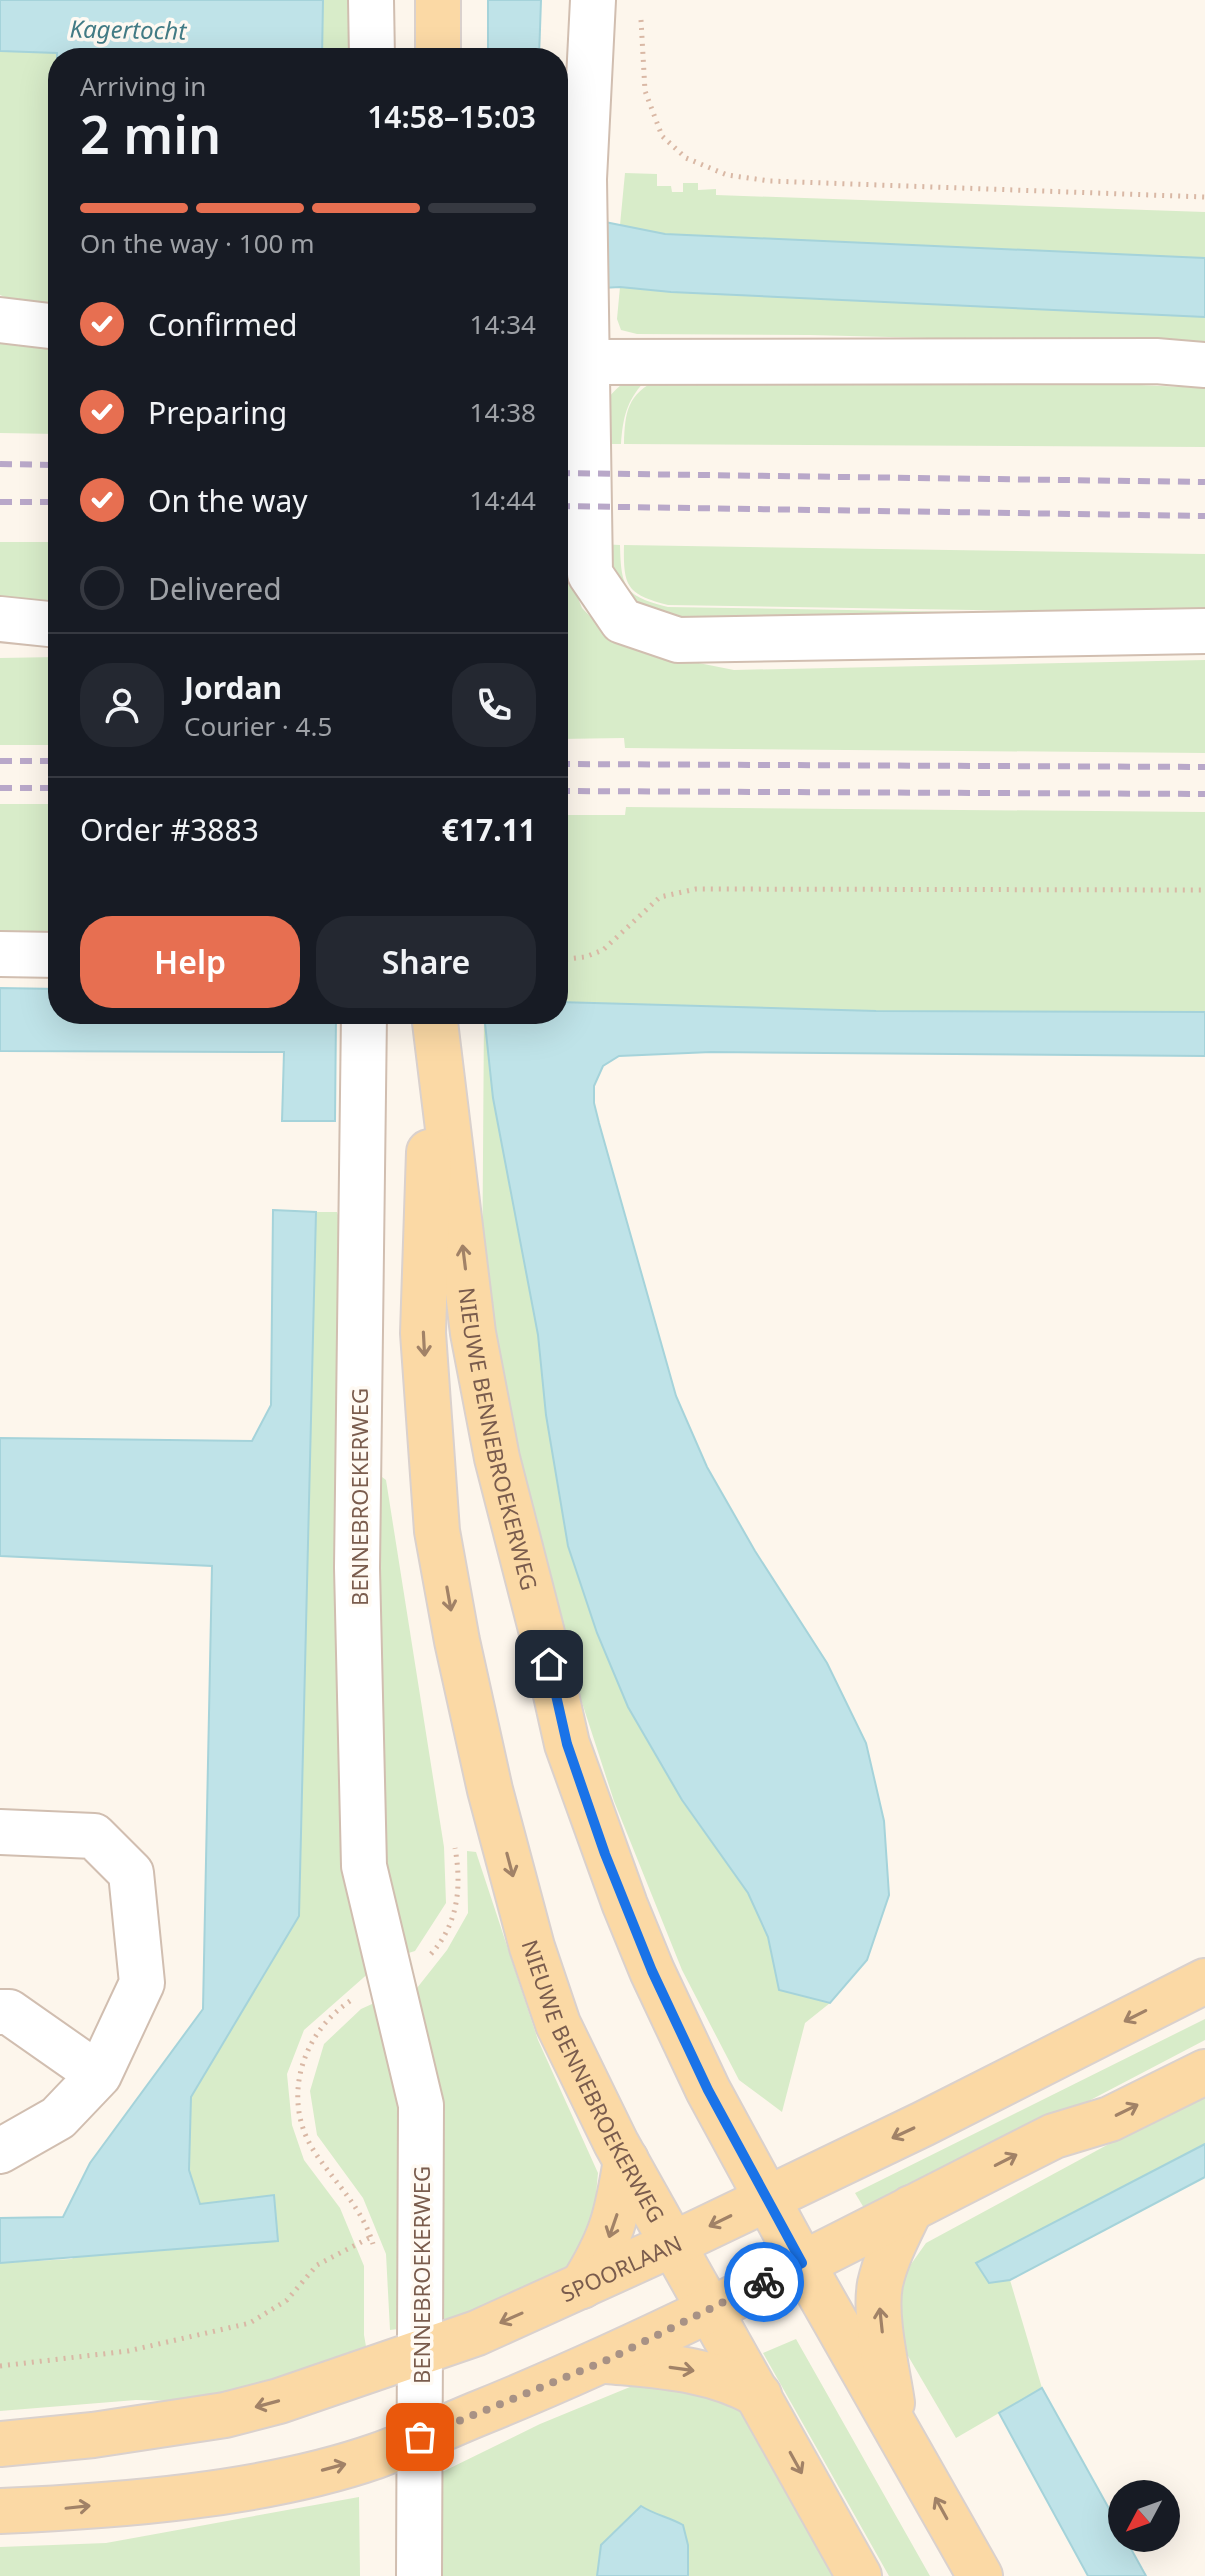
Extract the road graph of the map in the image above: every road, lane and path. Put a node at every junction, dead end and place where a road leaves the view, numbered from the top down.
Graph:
1 (371, 0) edge
2 (438, 0) edge
3 (593, 0) edge
4 (641, 14) dead end
5 (372, 48) edge
6 (438, 48) edge
7 (1205, 197) edge
8 (0, 320) edge
9 (48, 326) edge
10 (586, 345) junction
11 (1205, 365) edge
12 (0, 619) edge
13 (48, 624) edge
14 (1205, 631) edge
15 (48, 647) edge
16 (0, 649) edge
17 (1205, 890) edge
18 (0, 954) edge
19 (48, 955) edge
20 (568, 959) edge
21 (364, 1024) edge
22 (434, 1024) edge
23 (435, 1024) edge
24 (0, 1832) edge
25 (389, 1978) junction
26 (1205, 1981) edge
27 (0, 2012) edge
28 (1205, 2072) edge
29 (99, 2075) junction
30 (0, 2151) edge
31 (626, 2160) junction
32 (767, 2197) junction
33 (911, 2208) junction
34 (371, 2237) junction
35 (673, 2244) junction
36 (374, 2248) dead end
37 (802, 2263) junction
38 (582, 2286) junction
39 (709, 2309) junction
40 (421, 2353) junction
41 (605, 2361) junction
42 (0, 2366) edge
43 (759, 2395) junction
44 (895, 2425) junction
45 (420, 2437) junction
46 (0, 2444) edge
47 (0, 2511) edge
48 (419, 2576) edge
49 (859, 2576) edge
50 (980, 2576) edge

1 - 5 street
2 - 6 main road
3 - 10 street
4 - 7 path
8 - 9 street
10 - 11 street
10 - 14 street
12 - 13 street
15 - 16 street
17 - 20 path
18 - 19 street
21 - 25 street, BENNEBROEKERWEG
22 -> 31 main road, NIEUWE BENNEBROEKERWEG
32 -> 23 main road, NIEUWE BENNEBROEKERWEG
24 - 29 street
25 - 34 path
25 - 40 street, BENNEBROEKERWEG
26 -> 32 main road, SPOORLAAN
27 - 29 street
33 -> 28 main road
29 - 30 street
31 - 35 main road, NIEUWE BENNEBROEKERWEG
31 -> 38 main road
32 -> 35 main road, SPOORLAAN
32 - 37 main road, NIEUWE BENNEBROEKERWEG
33 - 37 main road
44 -> 33 main road
34 - 36 path
34 - 42 path
35 - 38 main road, SPOORLAAN
35 - 39 main road, NIEUWE BENNEBROEKERWEG
37 - 39 main road
37 - 44 main road, NIEUWE BENNEBROEKERWEG
38 -> 40 main road, SPOORLAAN
39 - 41 main road
39 - 43 main road, NIEUWE BENNEBROEKERWEG
40 - 45 street, BENNEBROEKERWEG
40 -> 46 main road, SPOORLAAN
41 -> 43 main road
41 - 45 main road
43 -> 49 main road, NIEUWE BENNEBROEKERWEG
50 -> 44 main road, NIEUWE BENNEBROEKERWEG
47 -> 45 main road
45 - 48 street, BENNEBROEKERWEG

